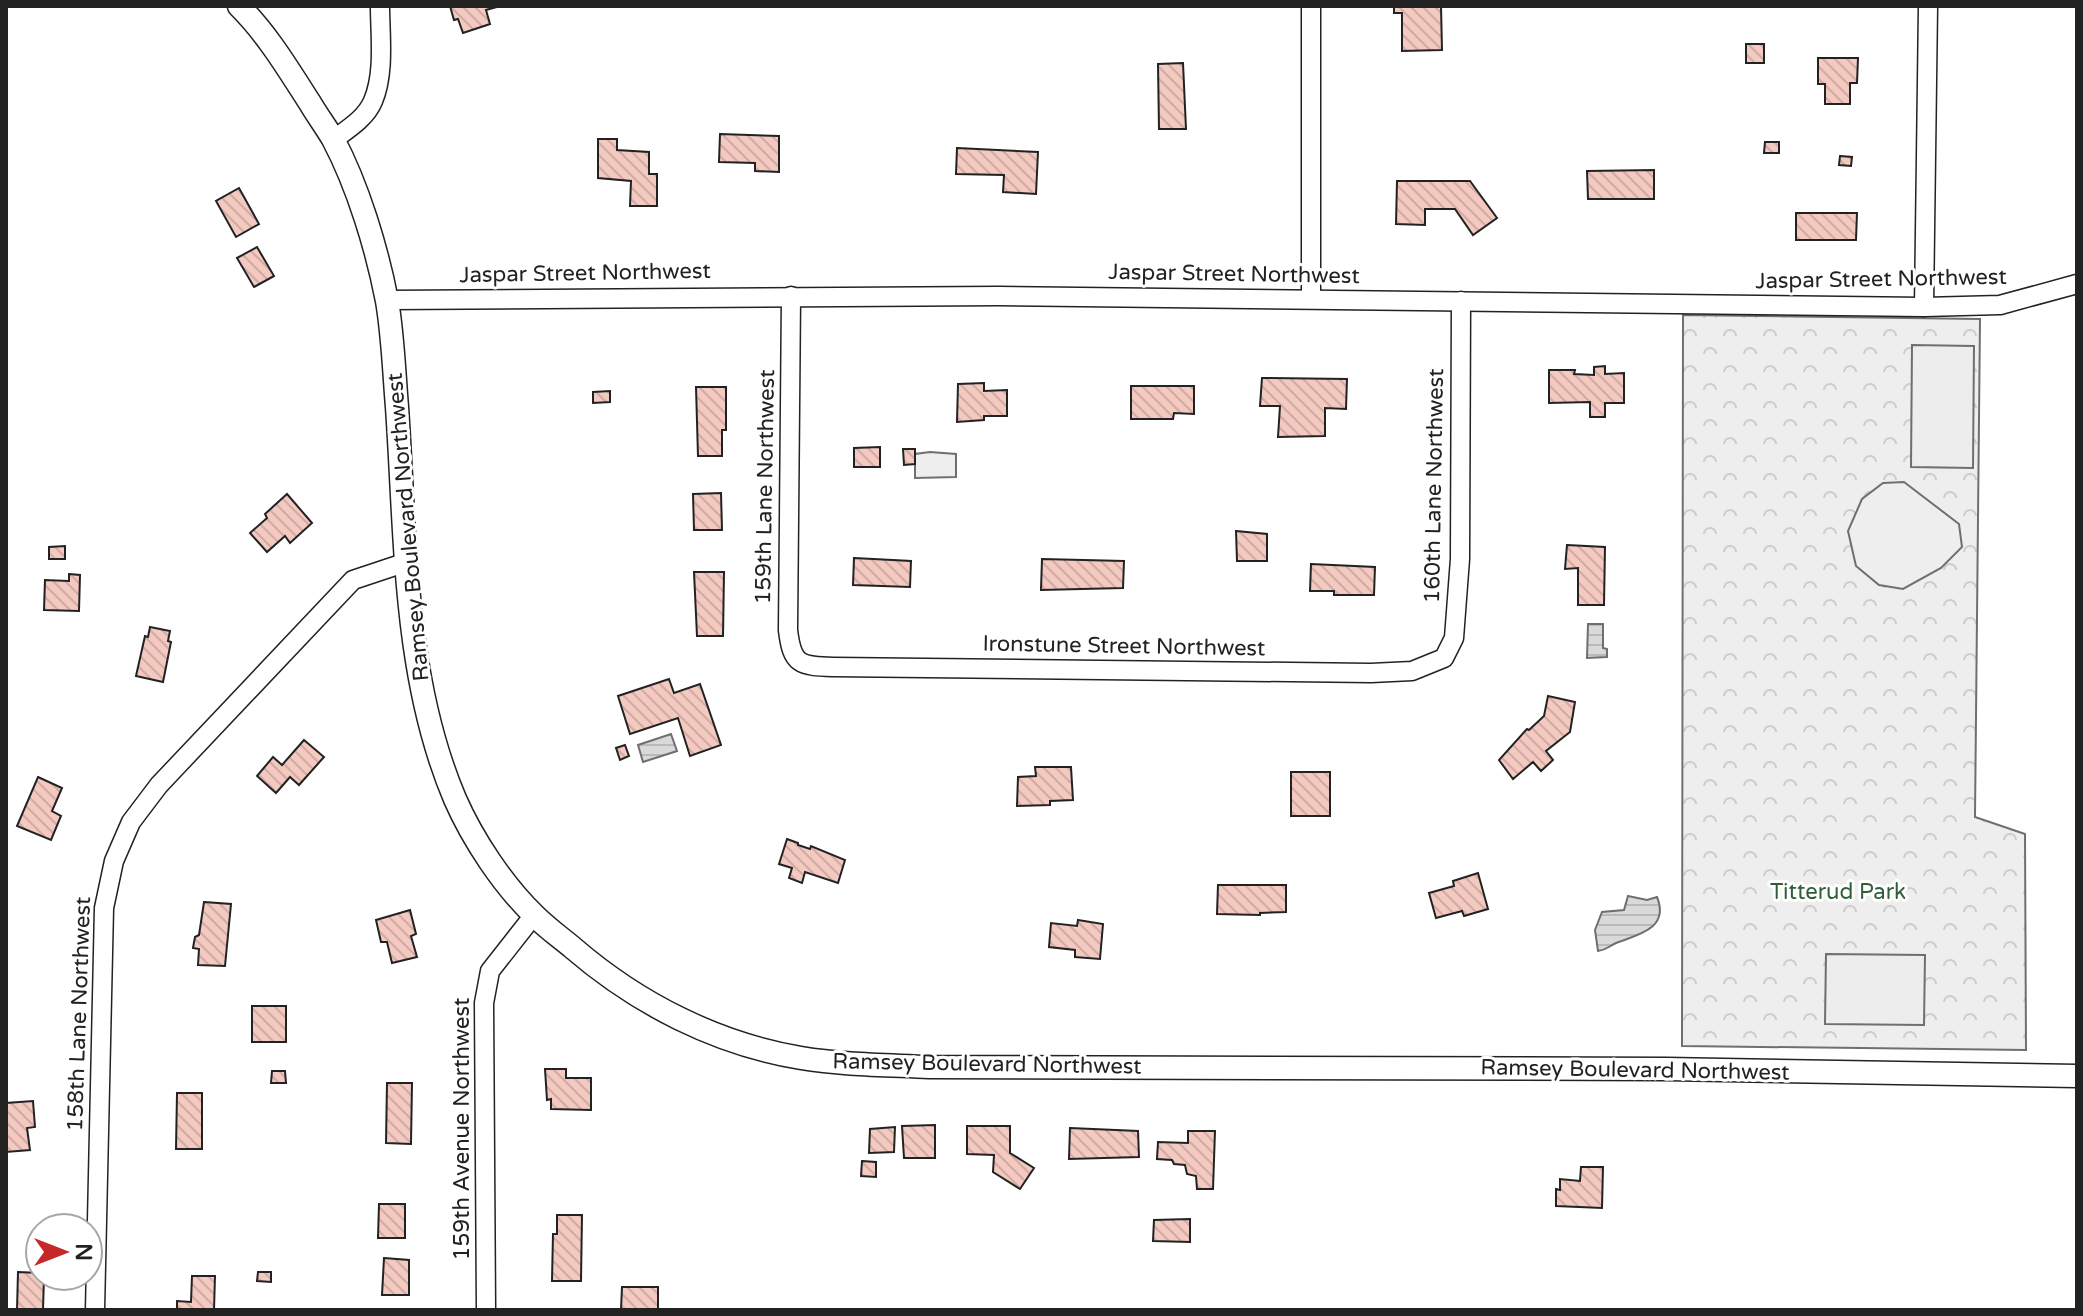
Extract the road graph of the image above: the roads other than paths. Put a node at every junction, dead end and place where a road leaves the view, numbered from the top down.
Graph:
1 (239, 6) edge
2 (380, 6) edge
3 (1311, 6) edge
4 (1928, 6) edge
5 (333, 140) junction
6 (2077, 284) edge
7 (791, 296) junction
8 (1311, 299) junction
9 (387, 300) junction
10 (1461, 301) junction
11 (1924, 307) junction
12 (407, 562) junction
13 (1433, 661) joint
14 (812, 666) joint
15 (534, 915) junction
16 (2077, 1076) edge
17 (95, 1310) edge
18 (486, 1310) edge

1 - 5 street, Ramsey Boulevard Northwest
2 - 5 street
3 - 8 street
4 - 11 street
5 - 9 street, Ramsey Boulevard Northwest
6 - 11 street, Jaspar Street Northwest
7 - 8 street, Jaspar Street Northwest
7 - 9 street, Jaspar Street Northwest
7 - 14 street, 159th Lane Northwest
8 - 10 street, Jaspar Street Northwest
9 - 12 street, Ramsey Boulevard Northwest
10 - 11 street, Jaspar Street Northwest
10 - 13 street, 160th Lane Northwest
12 - 15 street, Ramsey Boulevard Northwest
12 - 17 street, 158th Lane Northwest
13 - 14 street, Ironstune Street Northwest
15 - 16 street, Ramsey Boulevard Northwest
15 - 18 street, 159th Avenue Northwest

